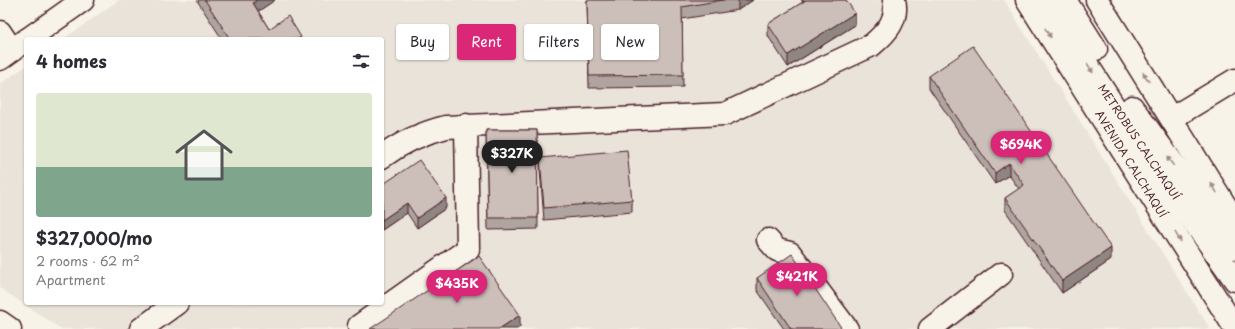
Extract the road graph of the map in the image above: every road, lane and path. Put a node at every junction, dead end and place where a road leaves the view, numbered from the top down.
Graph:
1 (83, 0) edge
2 (894, 0) edge
3 (1027, 0) edge
4 (1046, 0) edge
5 (1065, 0) edge
6 (1097, 0) edge
7 (0, 32) edge
8 (31, 37) edge
9 (17, 47) edge
10 (1235, 80) edge
11 (1172, 118) junction
12 (466, 125) junction
13 (384, 156) edge
14 (1235, 221) edge
15 (1235, 248) edge
16 (765, 250) dead end
17 (1001, 274) dead end
18 (1235, 280) edge
19 (174, 305) edge
20 (0, 322) edge
21 (943, 325) edge
22 (359, 326) dead end
23 (1235, 328) edge
24 (10, 329) edge
25 (141, 329) edge
26 (848, 329) edge

1 - 8 main road
2 - 12 main road
3 -> 23 main road, AVENIDA CALCHAQUÍ
4 -> 18 main road, METROBUS CALCHAQUÍ
15 -> 5 main road, METROBUS CALCHAQUÍ
11 -> 6 main road
7 - 9 main road
10 - 11 main road
14 -> 11 main road
12 - 13 main road
12 - 22 main road
16 - 26 main road
17 - 21 main road
19 - 25 main road
20 - 24 main road

